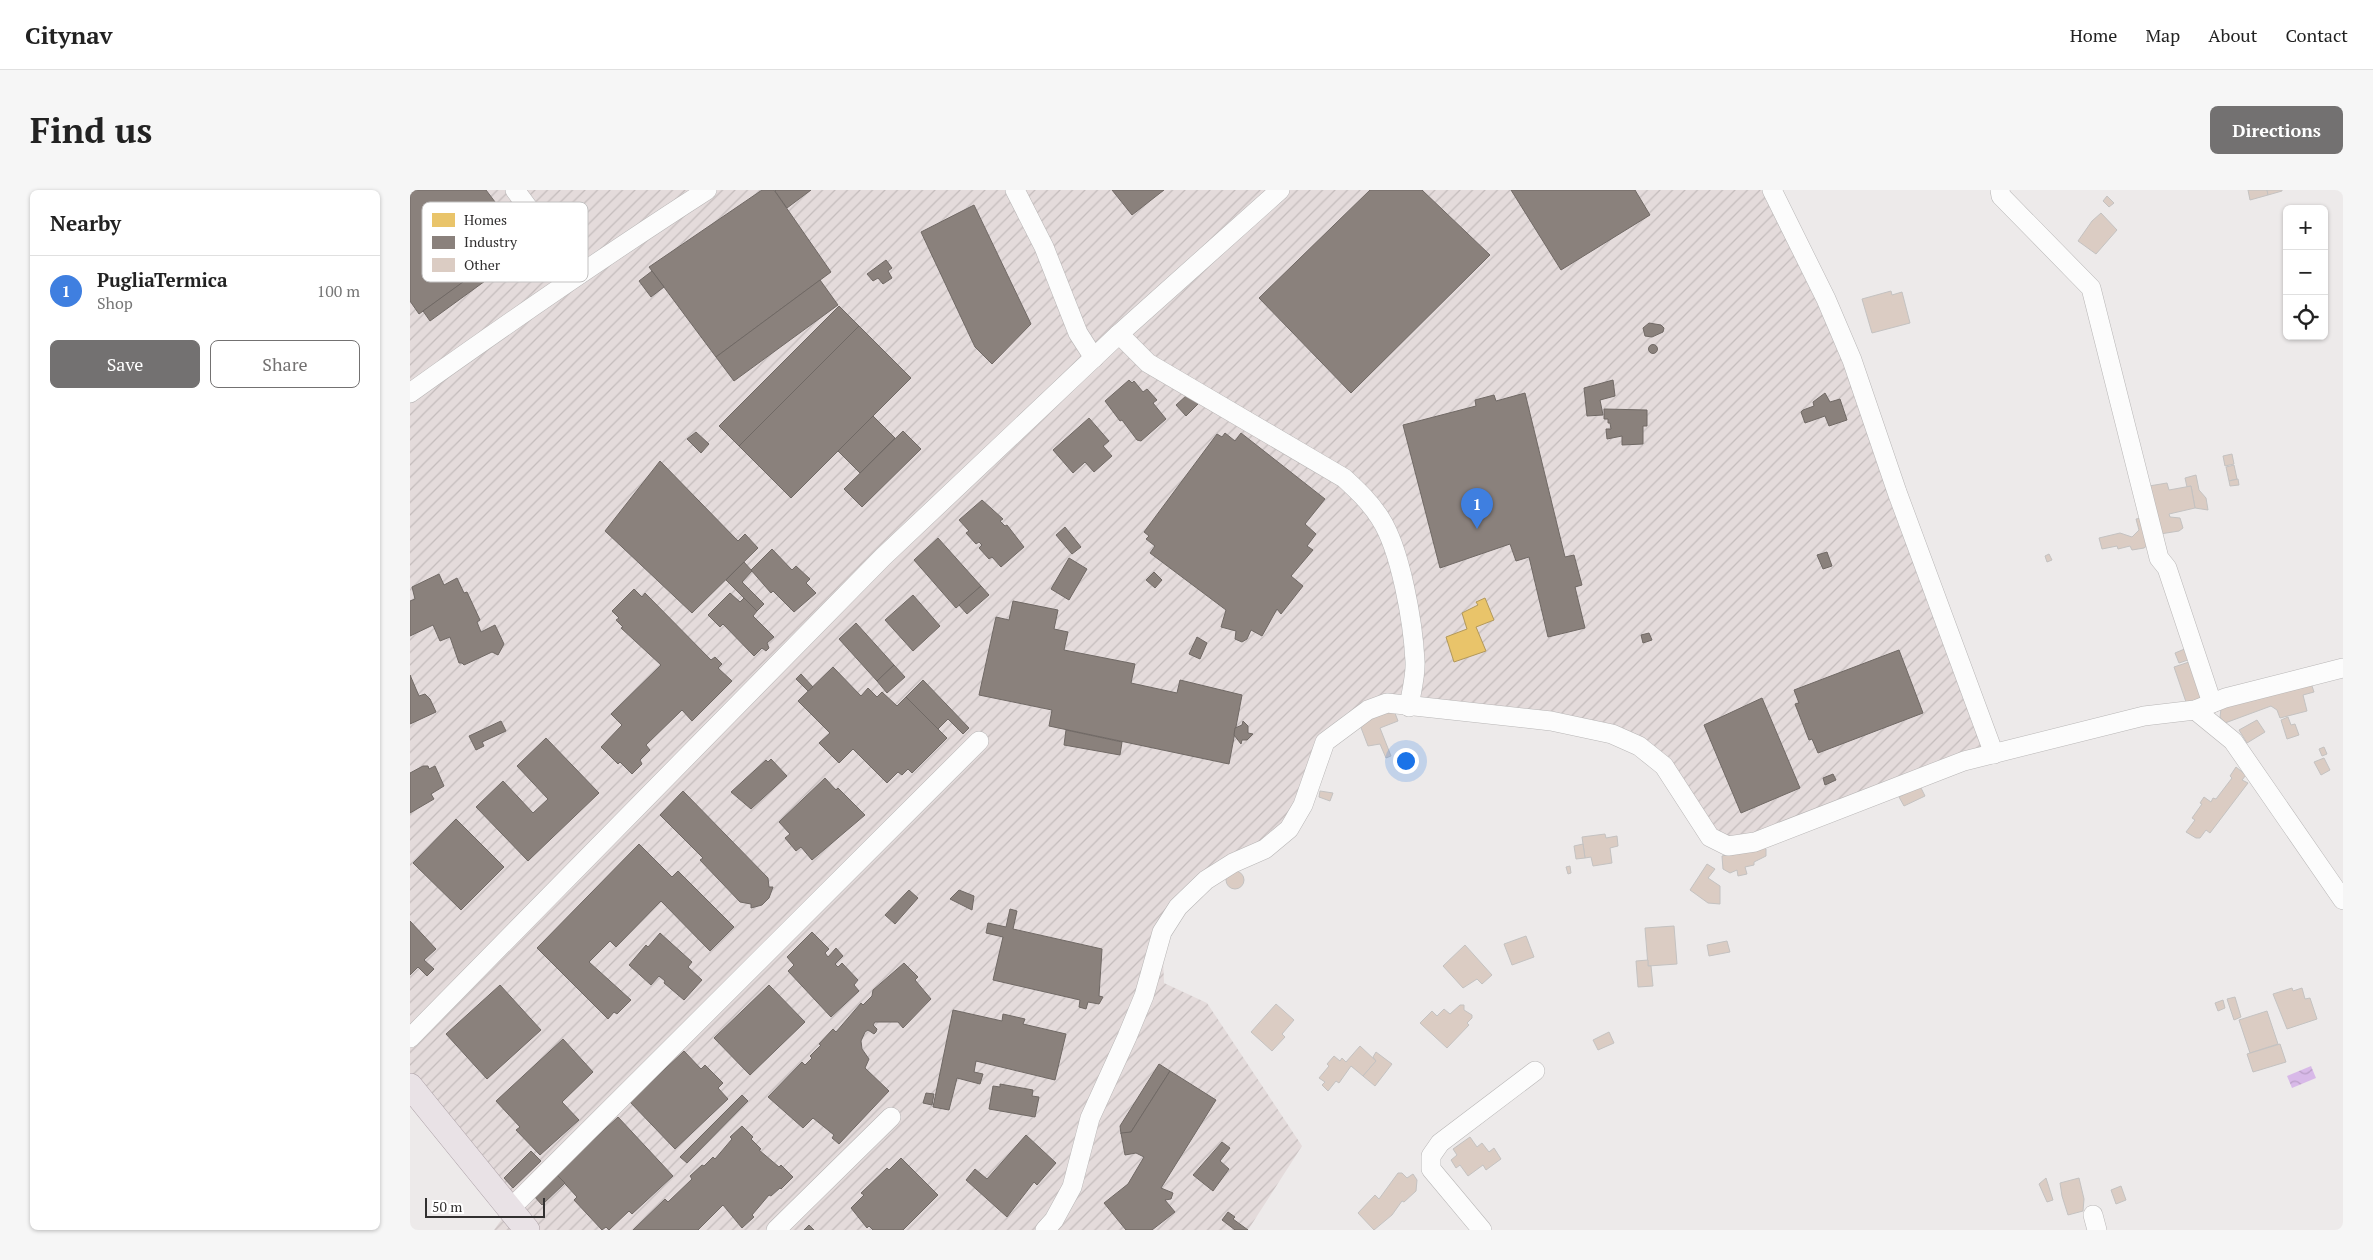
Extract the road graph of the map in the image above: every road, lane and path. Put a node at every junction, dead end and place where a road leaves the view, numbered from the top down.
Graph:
1 (515, 190) edge
2 (707, 190) edge
3 (1015, 190) edge
4 (1280, 190) edge
5 (1772, 190) edge
6 (2000, 190) edge
7 (524, 202) edge
8 (588, 268) edge
9 (568, 282) edge
10 (1119, 334) junction
11 (1094, 358) junction
12 (410, 393) edge
13 (2343, 668) edge
14 (2204, 706) junction
15 (1409, 707) junction
16 (980, 741) dead end
17 (1994, 754) junction
18 (2343, 900) edge
19 (410, 1038) edge
20 (1535, 1071) dead end
21 (410, 1086) edge
22 (891, 1117) dead end
23 (509, 1210) junction
24 (527, 1230) edge
25 (776, 1230) edge
26 (1045, 1230) edge
27 (1482, 1230) edge

1 - 7 street
2 - 8 street
3 - 11 street
4 - 10 street
5 - 17 street
6 - 14 street
9 - 12 street
10 - 11 street
10 - 15 street
11 - 19 street
13 - 14 street
14 - 17 street
14 - 18 street
15 - 17 street
15 - 26 street
16 - 23 street
20 - 27 street
21 - 23 main road
22 - 25 street
23 - 24 main road

